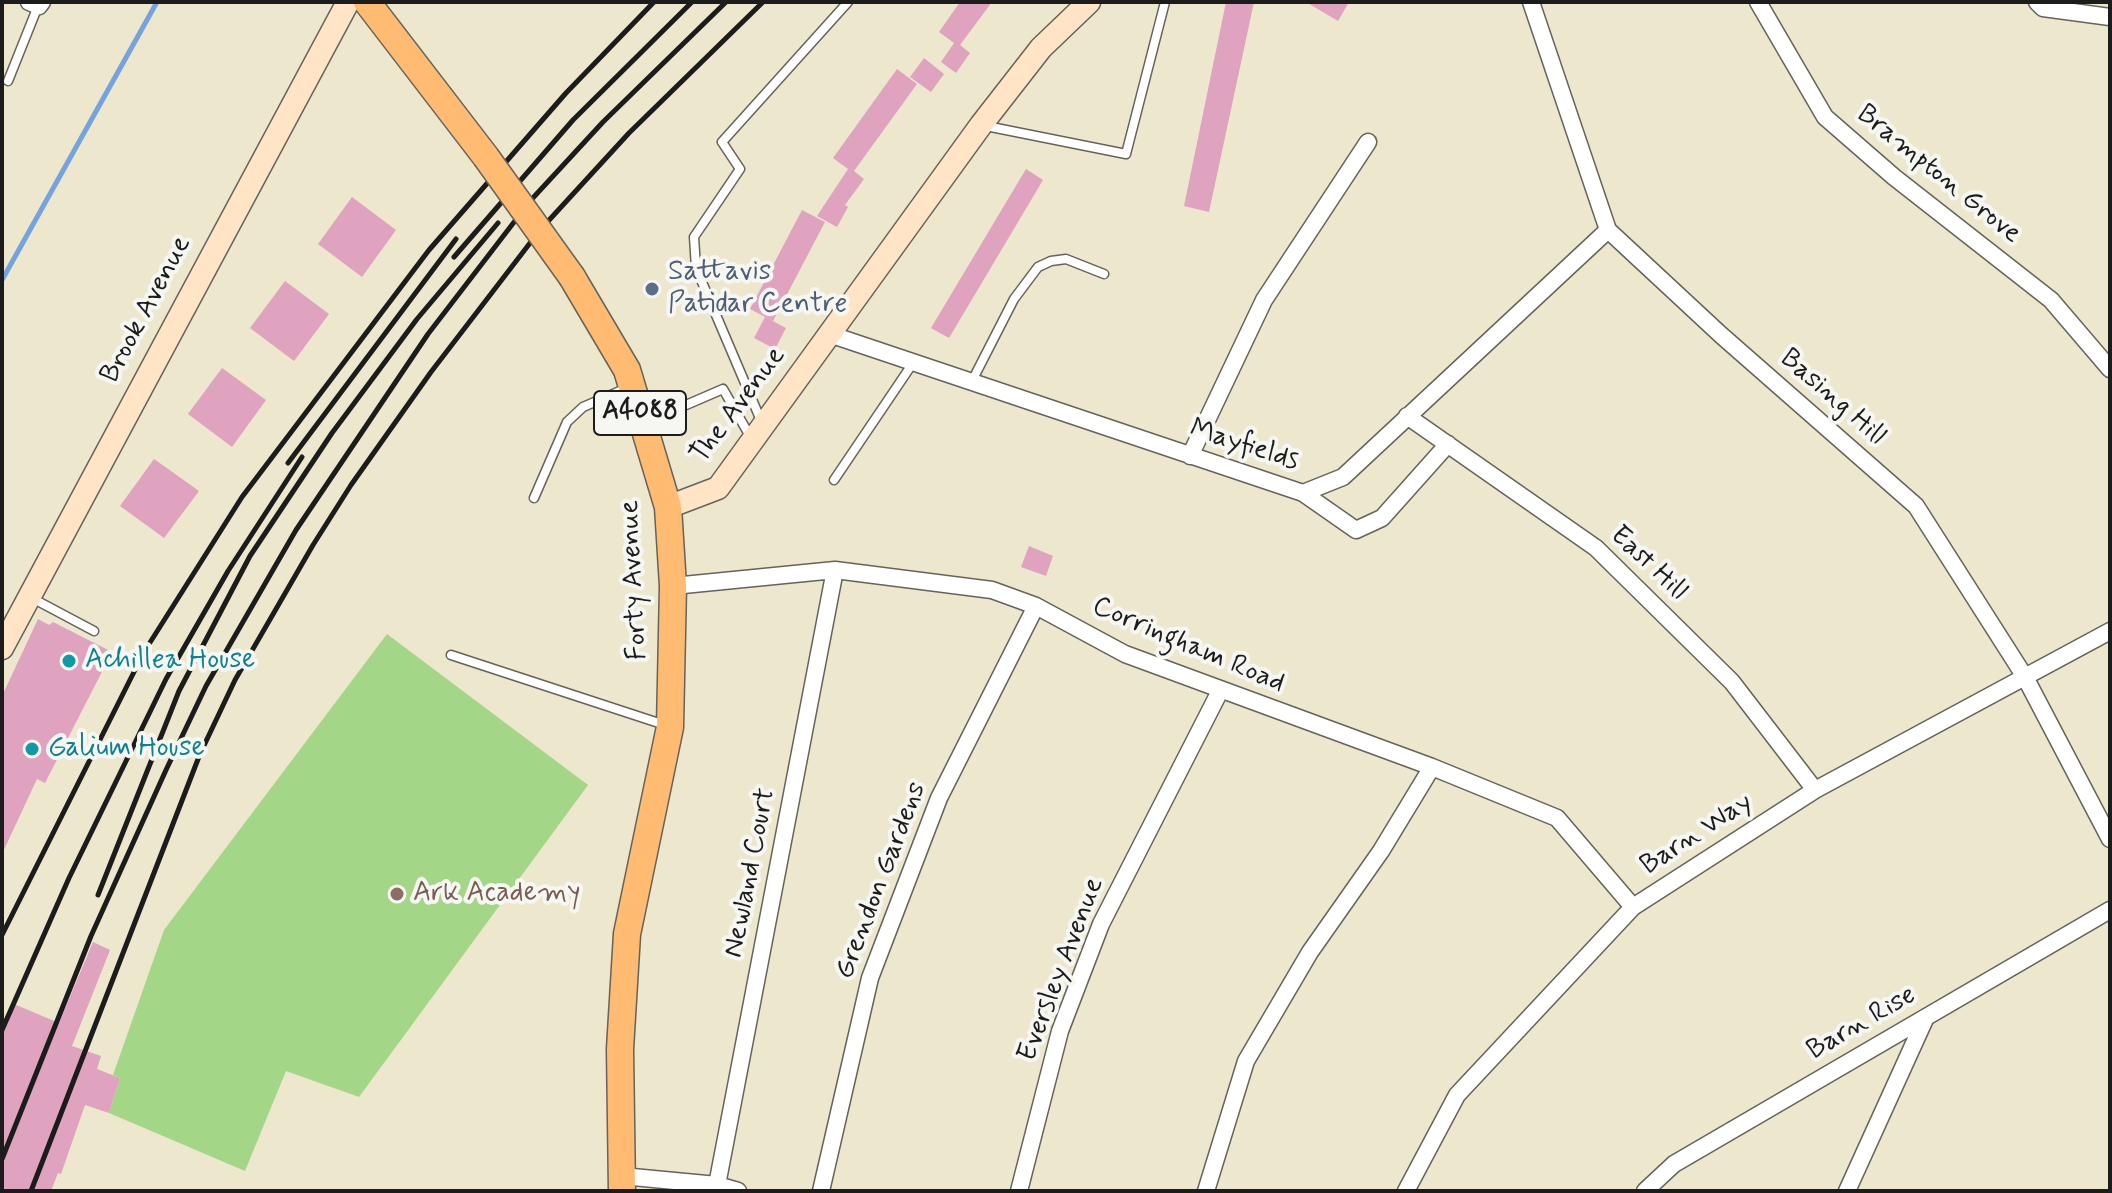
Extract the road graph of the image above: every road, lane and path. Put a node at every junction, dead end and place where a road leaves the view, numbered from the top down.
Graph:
1 (348, 2) edge
2 (367, 2) edge
3 (848, 2) edge
4 (1089, 2) edge
5 (1165, 2) edge
6 (1531, 2) edge
7 (1758, 2) edge
8 (2037, 2) edge
9 (37, 3) edge
10 (2110, 17) edge
11 (8, 81) dead end
12 (981, 125) junction
13 (1368, 142) dead end
14 (1608, 230) junction
15 (1104, 274) dead end
16 (829, 334) junction
17 (914, 362) junction
18 (2110, 369) edge
19 (971, 382) junction
20 (632, 387) junction
21 (686, 405) dead end
22 (1407, 416) junction
23 (759, 435) junction
24 (1448, 444) junction
25 (1190, 456) junction
26 (834, 480) dead end
27 (1303, 493) junction
28 (534, 498) dead end
29 (668, 507) junction
30 (835, 570) junction
31 (673, 586) junction
32 (29, 597) junction
33 (1036, 606) junction
34 (94, 631) dead end
35 (2110, 631) edge
36 (2, 648) edge
37 (451, 655) dead end
38 (2025, 677) junction
39 (1220, 691) junction
40 (670, 727) junction
41 (1432, 767) junction
42 (1815, 790) junction
43 (2110, 839) edge
44 (1633, 907) junction
45 (2110, 910) edge
46 (1926, 1017) junction
47 (622, 1184) edge
48 (717, 1185) junction
49 (735, 1191) edge
50 (821, 1191) edge
51 (1019, 1191) edge
52 (1206, 1191) edge
53 (1406, 1191) edge
54 (1645, 1191) edge
55 (1847, 1191) edge

1 - 32 street, Brook Avenue
2 - 20 main road, Forty Avenue / A4088, bridge
3 - 23 lane
4 - 12 street, The Avenue
5 - 12 lane
6 - 14 street, Basing Hill
7 - 18 street, Brampton Grove
8 - 10 street
9 - 11 lane
12 - 16 street, The Avenue
13 - 25 street
14 - 22 street, Mayfields
14 - 38 street, Basing Hill
15 - 19 lane
16 - 17 street, Mayfields
16 - 23 street, The Avenue
17 - 19 street, Mayfields
17 - 26 lane
19 - 25 street, Mayfields
20 - 28 lane
20 - 29 main road, Forty Avenue / A4088
21 - 23 lane
22 - 24 street, East Hill
22 - 27 street, Mayfields
23 - 29 street, The Avenue
24 - 27 street
24 - 42 street, East Hill
25 - 27 street, Mayfields
29 - 31 main road, Forty Avenue / A4088
30 - 31 street, Corringham Road
30 - 33 street, Corringham Road
30 - 48 street, Newland Court
31 - 40 main road, Forty Avenue / A4088
32 - 34 lane
32 - 36 street, Brook Avenue
33 - 39 street, Corringham Road
33 - 50 street, Grendon Gardens
35 - 38 street, Barn Way
37 - 40 lane
38 - 42 street, Barn Way
38 - 43 street, Basing Hill
39 - 41 street, Corringham Road
39 - 51 street, Eversley Avenue
40 - 47 main road, Forty Avenue / A4088
41 - 44 street, Corringham Road
41 - 52 street
42 - 44 street, Barn Way
44 - 53 street, Barn Way
45 - 46 street, Barn Rise
46 - 54 street, Barn Rise
46 - 55 street
47 - 48 street
48 - 49 street

